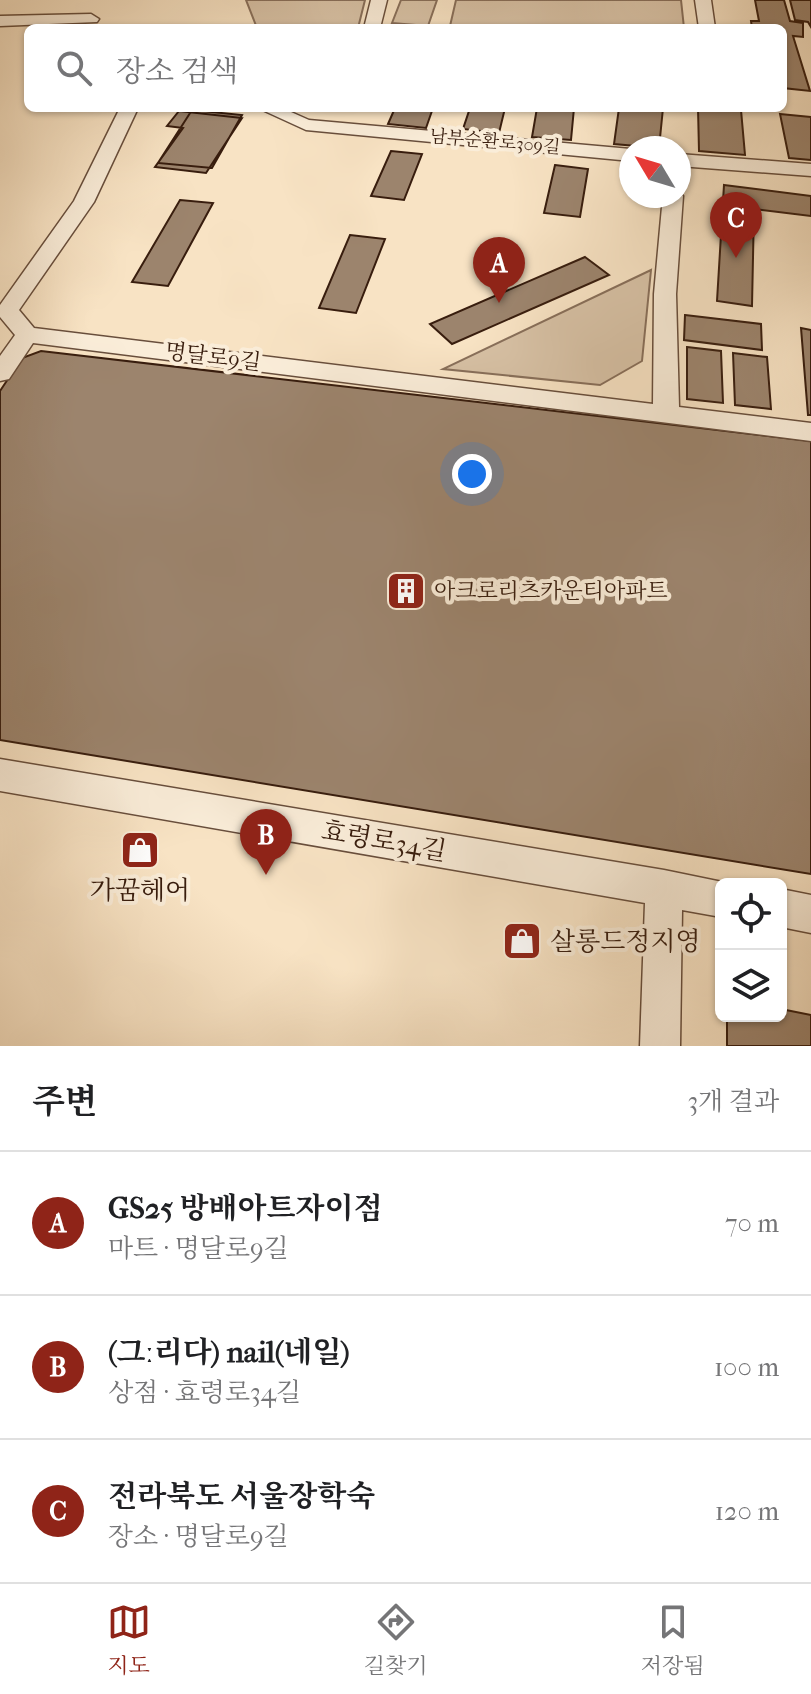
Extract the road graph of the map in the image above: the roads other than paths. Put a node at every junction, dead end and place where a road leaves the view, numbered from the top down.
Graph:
1 (91, 0) edge
2 (379, 0) edge
3 (703, 0) edge
4 (0, 21) edge
5 (94, 24) edge
6 (373, 24) edge
7 (706, 24) edge
8 (127, 112) edge
9 (276, 112) edge
10 (619, 154) edge
11 (691, 161) edge
12 (811, 170) edge
13 (672, 208) edge
14 (27, 335) junction
15 (0, 373) edge
16 (666, 413) junction
17 (811, 432) edge
18 (0, 775) edge
19 (664, 888) junction
20 (715, 897) edge
21 (787, 909) edge
22 (811, 914) edge
23 (660, 1046) edge

1 - 5 street
2 - 6 street
3 - 7 street
4 - 5 street
8 - 14 street
9 - 10 street, 남부순환로309길
11 - 12 street
13 - 16 street
14 - 15 street
14 - 16 street, 명달로9길
16 - 17 street, 명달로9길
18 - 19 street, 효령로34길
19 - 20 street, 효령로34길
19 - 23 street
21 - 22 street

